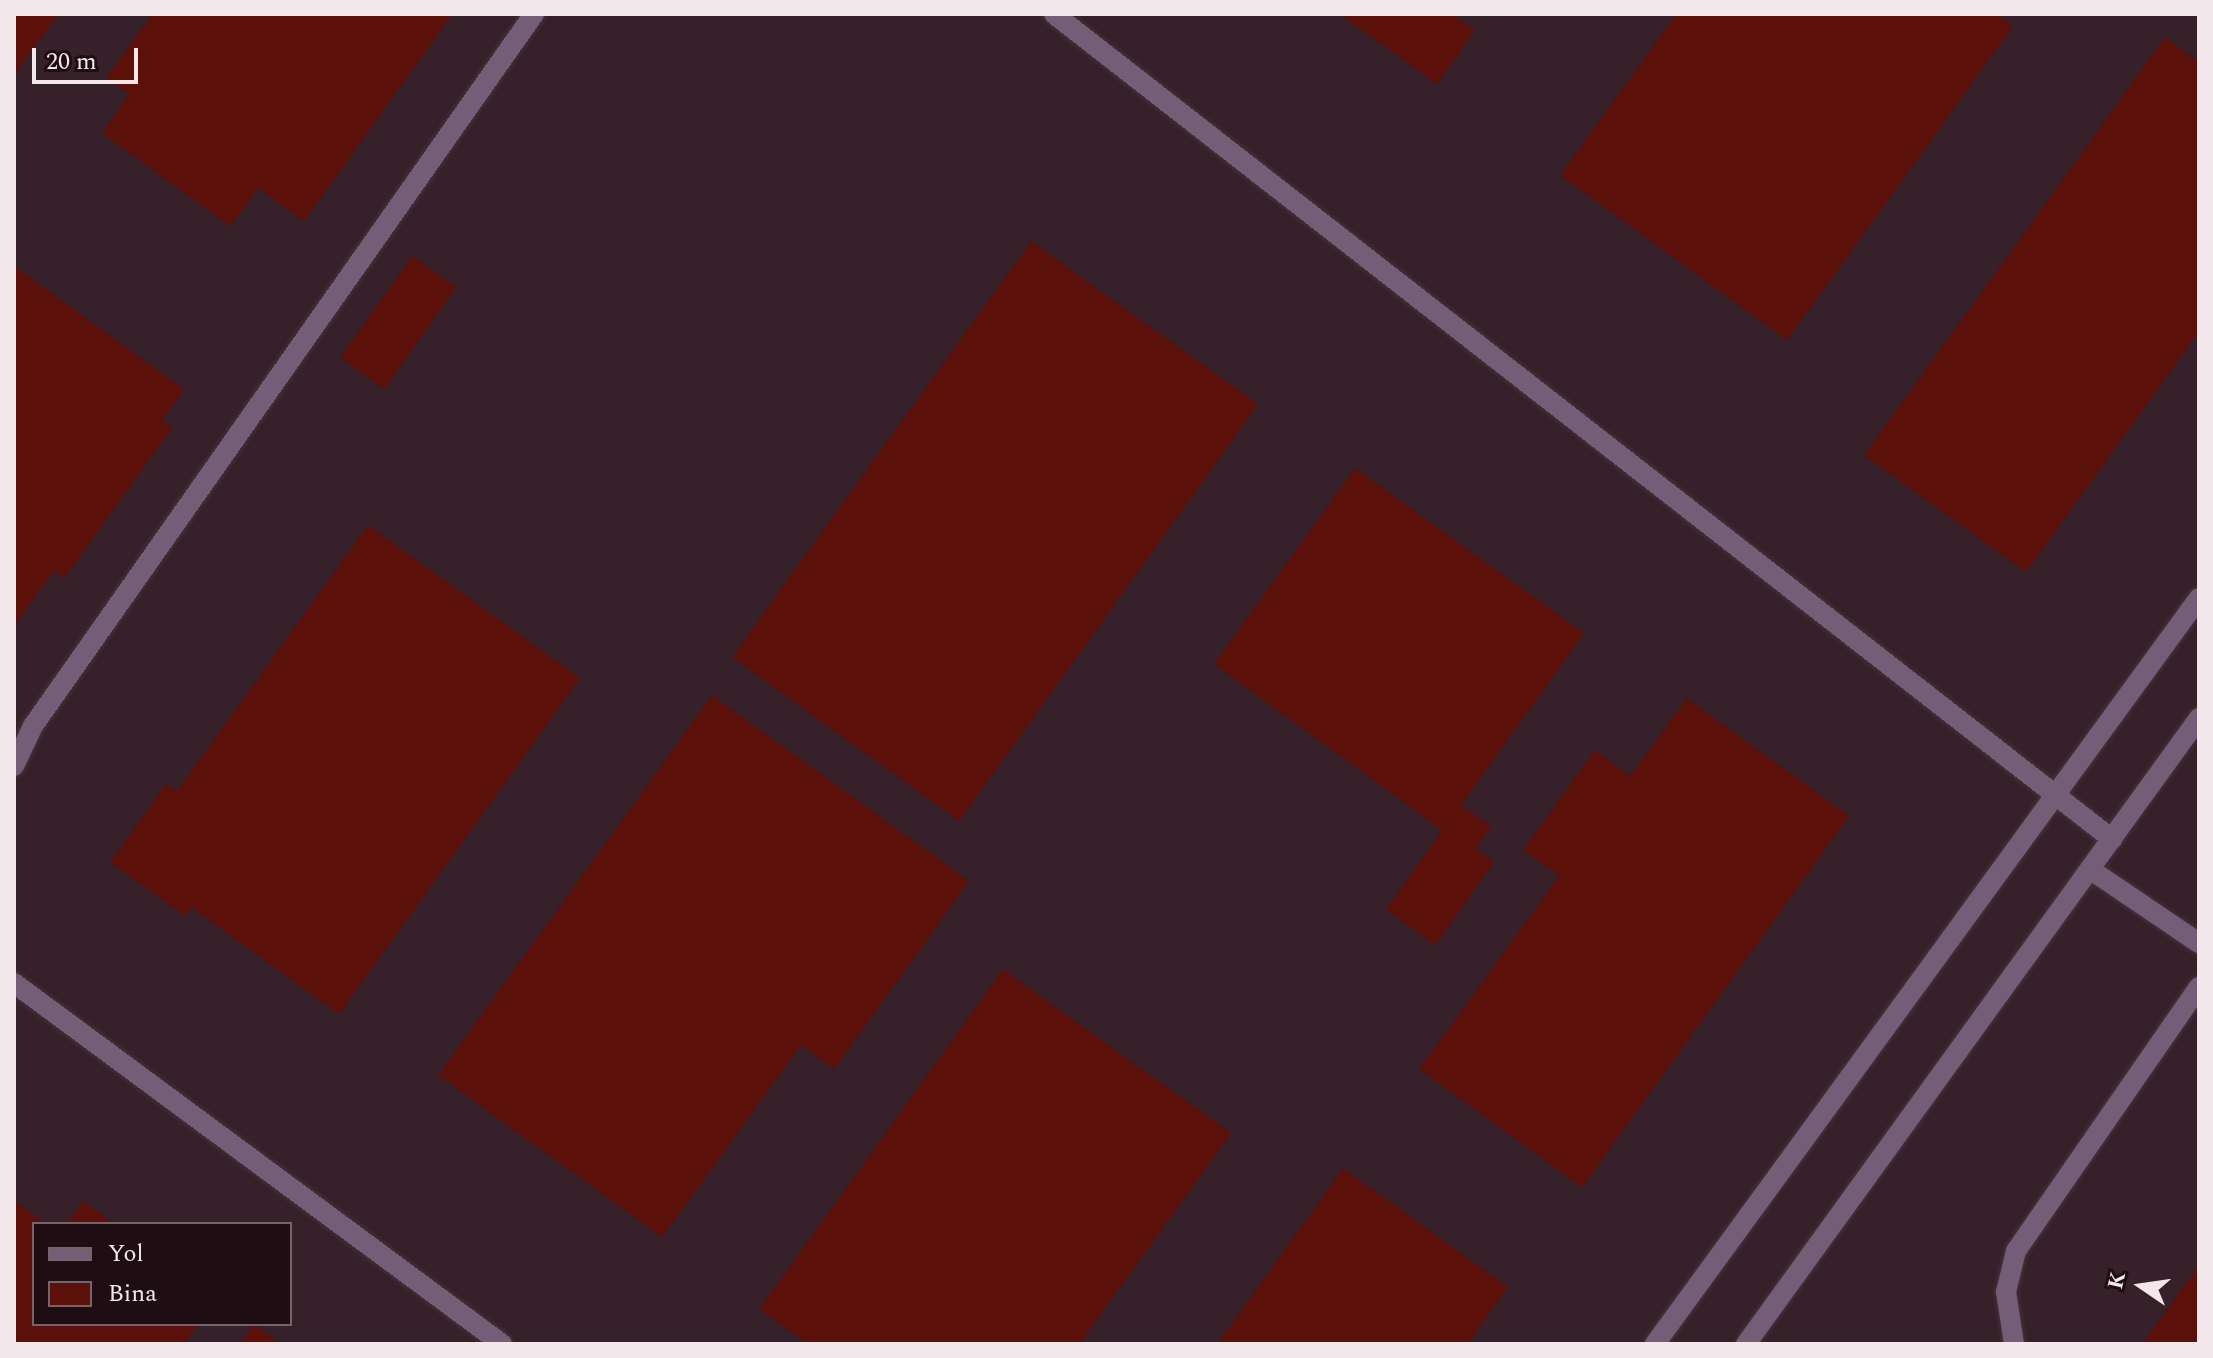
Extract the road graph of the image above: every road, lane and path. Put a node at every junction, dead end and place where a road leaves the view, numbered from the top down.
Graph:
1 (534, 14) edge
2 (1054, 14) edge
3 (2199, 598) edge
4 (2199, 718) edge
5 (14, 766) edge
6 (2055, 793) junction
7 (2112, 839) junction
8 (2091, 870) junction
9 (2199, 943) edge
10 (14, 983) edge
11 (2199, 987) edge
12 (502, 1344) edge
13 (1655, 1344) edge
14 (1746, 1344) edge
15 (2014, 1344) edge

1 - 5 street
2 - 6 street
3 - 6 street
4 - 7 street
6 - 7 street
6 - 13 street
7 - 8 street
8 - 9 street
8 - 14 street
10 - 12 street
11 - 15 street

